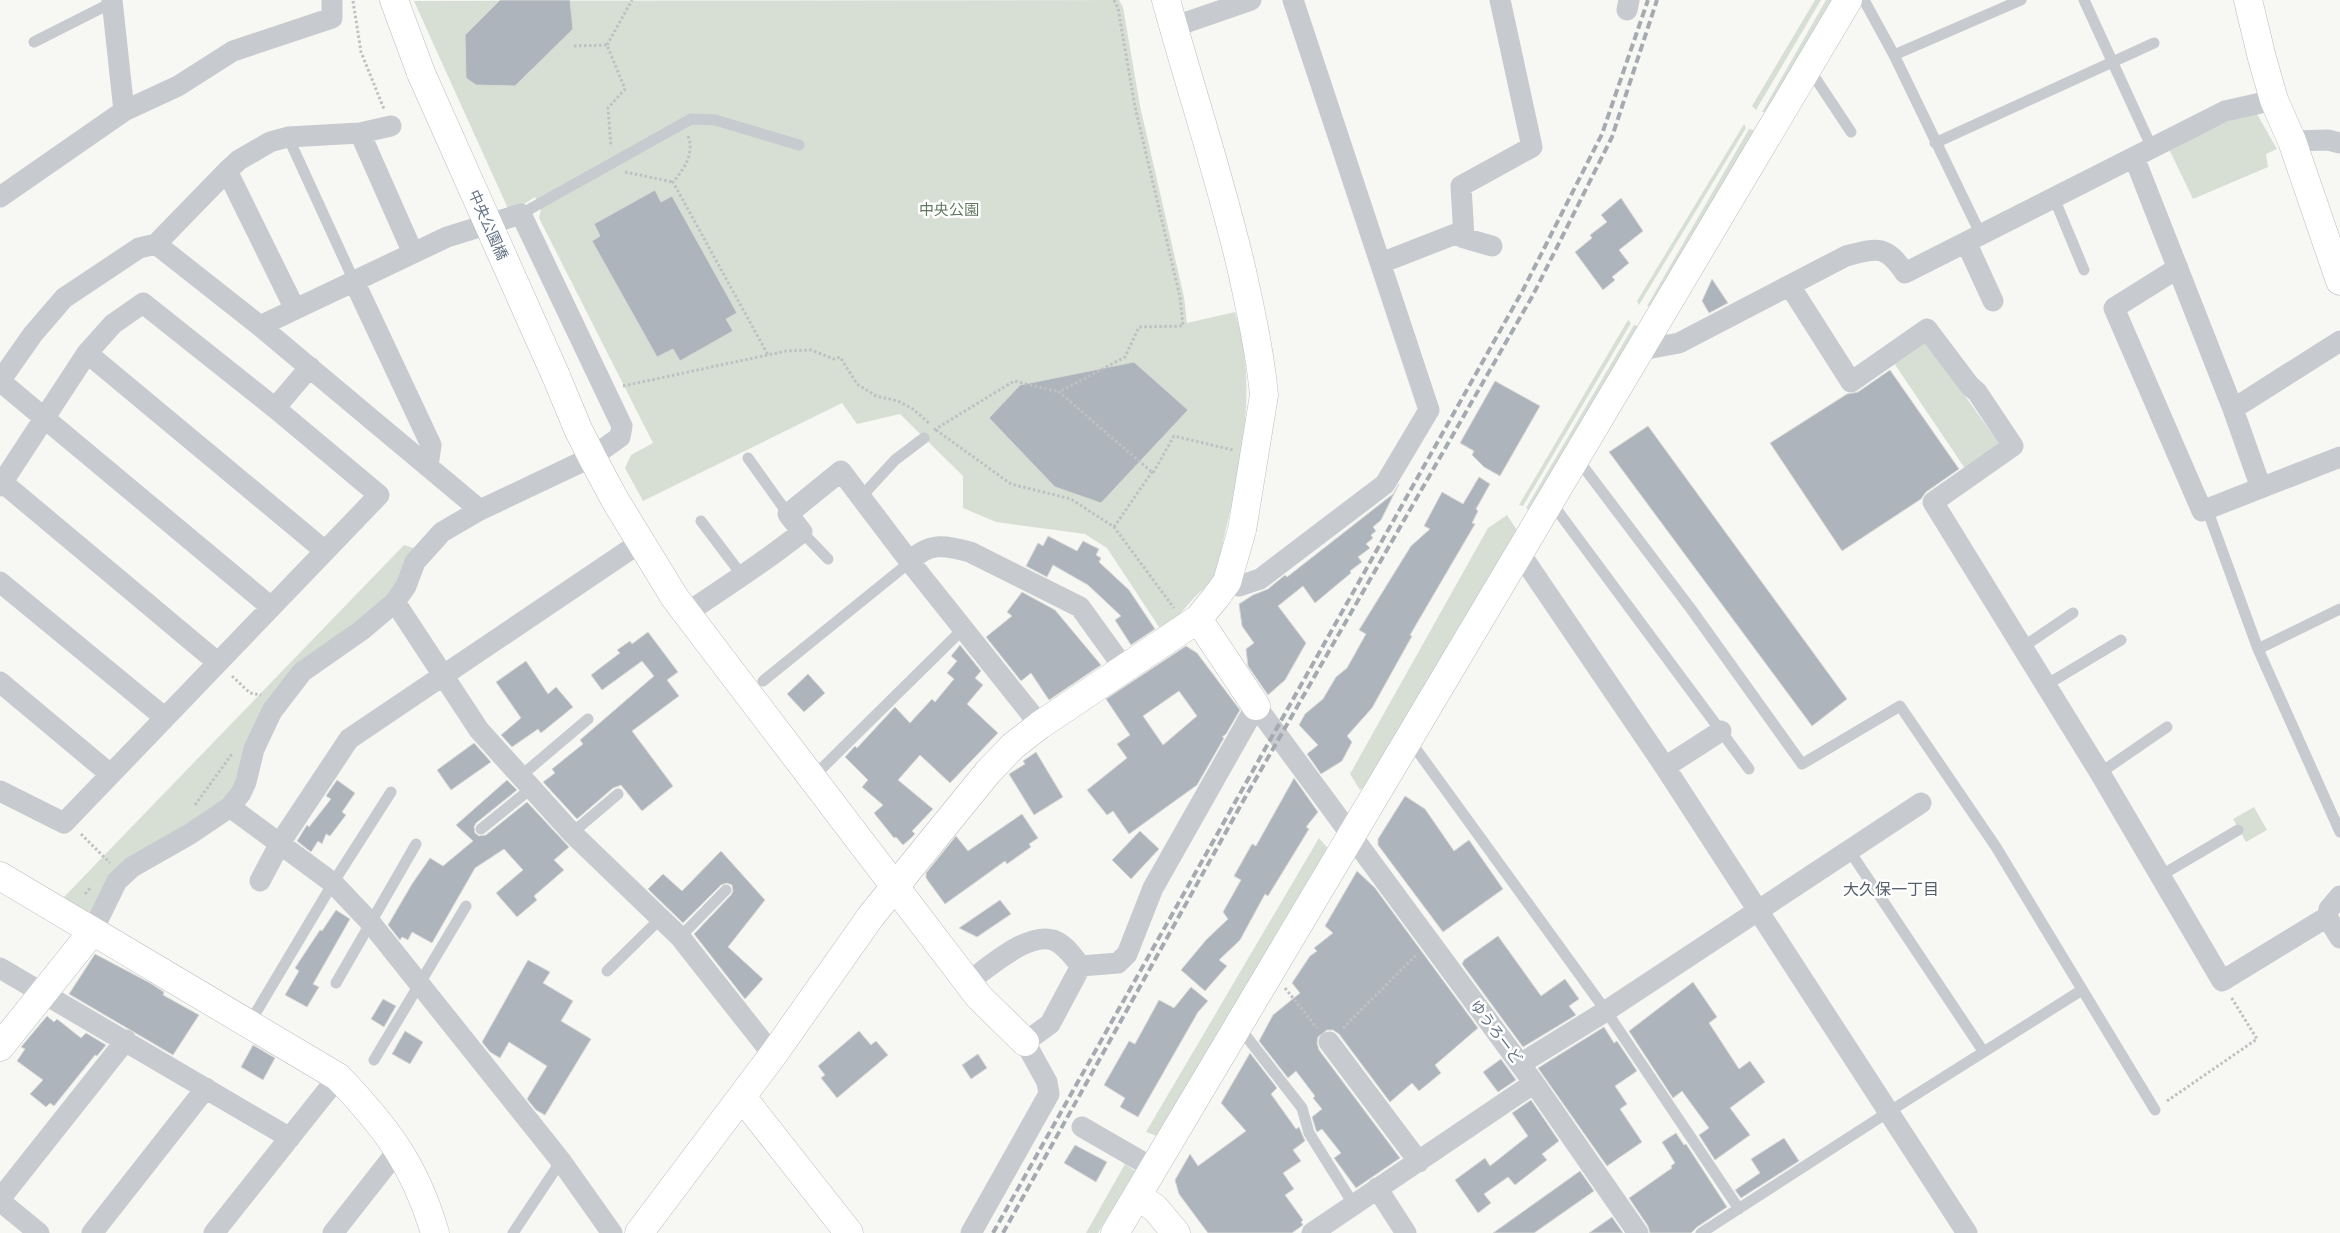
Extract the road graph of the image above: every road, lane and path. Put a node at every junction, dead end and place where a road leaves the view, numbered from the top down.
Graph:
1 (332, 0) edge
2 (353, 0) edge
3 (394, 0) edge
4 (632, 0) edge
5 (1114, 0) edge
6 (1166, 0) edge
7 (1251, 0) edge
8 (1293, 0) edge
9 (1500, 0) edge
10 (1848, 0) edge
11 (1864, 0) edge
12 (2021, 0) edge
13 (2084, 0) edge
14 (2248, 0) edge
15 (113, 1) edge
16 (1173, 27) junction
17 (34, 42) dead end
18 (2154, 43) dead end
19 (607, 45) junction
20 (574, 46) dead end
21 (1894, 55) junction
22 (2113, 61) junction
23 (1808, 67) junction
24 (2274, 100) junction
25 (124, 111) junction
26 (683, 123) junction
27 (391, 126) joint
28 (1851, 132) dead end
29 (360, 133) junction
30 (288, 137) junction
31 (2292, 142) junction
32 (1935, 143) junction
33 (2340, 143) edge
34 (799, 145) dead end
35 (2143, 153) junction
36 (612, 162) junction
37 (227, 171) junction
38 (673, 182) junction
39 (0, 198) edge
40 (2054, 198) junction
41 (521, 214) junction
42 (1463, 230) junction
43 (1974, 239) junction
44 (156, 244) junction
45 (1492, 246) dead end
46 (413, 253) junction
47 (1381, 264) junction
48 (2178, 268) junction
49 (2084, 270) dead end
50 (354, 281) junction
51 (2340, 281) edge
52 (1790, 286) junction
53 (1993, 300) dead end
54 (295, 309) junction
55 (260, 326) junction
56 (2340, 340) edge
57 (1641, 348) junction
58 (87, 353) junction
59 (768, 355) dead end
60 (310, 367) junction
61 (0, 381) edge
62 (1059, 392) junction
63 (275, 408) junction
64 (2233, 409) junction
65 (44, 418) junction
66 (935, 429) dead end
67 (924, 438) dead end
68 (592, 457) junction
69 (1254, 457) junction
70 (1576, 457) junction
71 (2340, 457) edge
72 (748, 458) dead end
73 (428, 466) junction
74 (1152, 472) junction
75 (1, 484) edge
76 (2261, 488) junction
77 (861, 497) junction
78 (1550, 501) junction
79 (2207, 509) junction
80 (480, 510) junction
81 (788, 514) junction
82 (701, 521) dead end
83 (1114, 527) dead end
84 (802, 532) junction
85 (640, 542) junction
86 (325, 551) junction
87 (1519, 552) junction
88 (828, 559) dead end
89 (910, 562) junction
90 (741, 574) junction
91 (0, 582) edge
92 (1227, 582) junction
93 (395, 602) junction
94 (271, 607) junction
95 (2340, 609) edge
96 (2073, 613) dead end
97 (685, 614) junction
98 (1198, 620) junction
99 (962, 629) junction
100 (2121, 640) dead end
101 (2022, 647) junction
102 (2258, 649) junction
103 (218, 662) junction
104 (1124, 668) junction
105 (444, 674) junction
106 (763, 681) dead end
107 (0, 682) edge
108 (2046, 685) junction
109 (259, 700) dead end
110 (1256, 706) junction
111 (164, 717) junction
112 (588, 719) dead end
113 (1040, 725) junction
114 (2167, 727) dead end
115 (1721, 731) junction
116 (1408, 738) junction
117 (236, 746) dead end
118 (1665, 767) junction
119 (1749, 769) dead end
120 (2100, 773) junction
121 (110, 774) junction
122 (812, 778) junction
123 (527, 781) junction
124 (0, 791) edge
125 (391, 792) dead end
126 (618, 794) dead end
127 (1922, 803) dead end
128 (230, 807) junction
129 (192, 808) dead end
130 (66, 820) junction
131 (481, 829) dead end
132 (2238, 830) dead end
133 (2340, 832) edge
134 (572, 833) junction
135 (1351, 833) junction
136 (280, 843) junction
137 (416, 844) dead end
138 (1849, 850) junction
139 (114, 867) junction
140 (0, 876) edge
141 (2160, 876) junction
142 (260, 881) dead end
143 (95, 882) dead end
144 (333, 883) junction
145 (894, 886) junction
146 (726, 890) dead end
147 (85, 894) dead end
148 (2340, 896) edge
149 (466, 906) dead end
150 (1757, 910) junction
151 (2327, 917) junction
152 (661, 918) junction
153 (370, 922) junction
154 (92, 932) junction
155 (680, 937) junction
156 (2340, 938) edge
157 (1429, 942) junction
158 (1081, 966) junction
159 (0, 968) edge
160 (607, 971) dead end
161 (2222, 981) junction
162 (968, 982) junction
163 (336, 983) dead end
164 (420, 985) junction
165 (1283, 986) dead end
166 (2082, 990) junction
167 (43, 993) junction
168 (1606, 1011) junction
169 (249, 1024) junction
170 (1238, 1025) junction
171 (126, 1040) junction
172 (1025, 1042) junction
173 (1330, 1042) junction
174 (0, 1048) edge
175 (1983, 1051) junction
176 (773, 1055) junction
177 (374, 1060) dead end
178 (1520, 1064) junction
179 (338, 1077) junction
180 (1534, 1083) junction
181 (206, 1088) junction
182 (742, 1097) junction
183 (2154, 1110) joint
184 (1890, 1111) junction
185 (1082, 1127) dead end
186 (290, 1138) junction
187 (400, 1149) junction
188 (561, 1162) junction
189 (1419, 1162) junction
190 (1153, 1168) junction
191 (1377, 1188) junction
192 (1137, 1196) junction
193 (0, 1200) edge
194 (1354, 1204) junction
195 (1739, 1209) junction
196 (39, 1233) edge
197 (92, 1233) edge
198 (214, 1233) edge
199 (333, 1233) edge
200 (435, 1233) edge
201 (513, 1233) edge
202 (612, 1233) edge
203 (638, 1233) edge
204 (849, 1233) edge
205 (972, 1233) edge
206 (1115, 1233) edge
207 (1176, 1233) edge
208 (1312, 1233) edge
209 (1406, 1233) edge
210 (1638, 1233) edge
211 (1701, 1233) edge
212 (1967, 1233) edge

1 - 25 street
2 - 27 path
3 - 68 street, 中央公園橋, bridge
4 - 19 path
5 - 62 path
6 - 16 street
7 - 16 street
8 - 47 street
9 - 42 street
10 - 23 street
11 - 21 lane
12 - 21 lane
13 - 22 lane
14 - 24 street
15 - 17 lane
15 - 25 street
16 - 69 street
18 - 22 lane
19 - 20 path
19 - 36 path
21 - 32 lane
22 - 32 lane
22 - 35 lane
23 - 28 lane
23 - 57 street
24 - 31 street
24 - 35 street
25 - 39 street
26 - 34 lane
26 - 36 lane
26 - 38 path
27 - 29 street
29 - 30 street
29 - 46 street
30 - 37 street
30 - 50 lane
31 - 33 street
31 - 51 street
32 - 43 lane
35 - 40 street
35 - 48 street
36 - 38 path
36 - 41 lane
37 - 44 street
37 - 54 street
38 - 59 path
40 - 43 street
40 - 49 lane
41 - 46 street
41 - 68 street
42 - 45 street
42 - 47 street
43 - 52 street
43 - 53 street
44 - 55 street
44 - 61 street
46 - 50 street
47 - 92 street
48 - 64 street
48 - 79 street
50 - 54 street
50 - 73 street
52 - 57 street
52 - 101 street
54 - 55 street
55 - 60 street
56 - 64 street
57 - 70 street
58 - 63 street
58 - 65 street
58 - 86 street
60 - 63 street
60 - 73 street
61 - 65 street
62 - 66 path
62 - 74 path
63 - 86 street
64 - 76 street
65 - 75 street
65 - 94 street
67 - 77 lane
68 - 80 street
68 - 85 street, 中央公園橋
69 - 74 path
69 - 92 street
70 - 78 street
70 - 166 lane
71 - 76 street
72 - 81 lane
73 - 80 street
74 - 83 path
75 - 103 street
76 - 79 street
77 - 81 street
77 - 89 street
78 - 87 street
78 - 115 lane
79 - 102 lane
80 - 93 street
81 - 84 street
82 - 90 lane
84 - 88 lane
84 - 90 street
85 - 97 street, 中央公園橋
85 - 105 street
86 - 94 street
87 - 116 street
87 - 118 street
89 - 99 street
89 - 104 street
89 - 106 lane
90 - 97 street
91 - 111 street
92 - 98 street
93 - 105 street
93 - 128 street
94 - 103 street
95 - 102 lane
96 - 101 lane
97 - 122 street, 中央公園橋
98 - 104 street
98 - 110 street
99 - 113 street
99 - 122 lane
100 - 108 lane
101 - 108 street
102 - 133 lane
103 - 109 path
103 - 111 street
104 - 113 street
105 - 123 street
105 - 136 street
107 - 121 street
108 - 120 street
110 - 135 street, ゆうろーど
110 - 158 street
111 - 121 street
112 - 123 lane
113 - 145 street
114 - 120 lane
115 - 118 street
115 - 119 lane
116 - 135 street
116 - 168 lane
117 - 129 path
118 - 150 street
120 - 141 street
121 - 130 street
122 - 145 street, 中央公園橋
123 - 131 lane
123 - 134 street
124 - 130 street
125 - 144 lane
126 - 134 lane
127 - 138 street
128 - 136 street
128 - 139 street
130 - 139 path
132 - 141 lane
134 - 152 street
135 - 157 street, ゆうろーど
135 - 170 street
136 - 142 street
136 - 144 street
137 - 153 lane
138 - 150 street
138 - 175 lane
139 - 154 street
140 - 154 street
141 - 161 street
143 - 147 path
144 - 153 street
144 - 169 lane
145 - 162 street, 中央公園橋
145 - 176 street
146 - 155 lane
148 - 151 street
149 - 164 lane
150 - 168 street
150 - 184 street
151 - 156 street
151 - 161 street
152 - 155 street
152 - 160 lane
153 - 163 lane
153 - 164 street
154 - 167 street
154 - 169 street
155 - 176 street
157 - 173 path
157 - 178 street, ゆうろーど
158 - 162 street
158 - 172 street
159 - 167 street
161 - 183 path
162 - 172 street, 中央公園橋
164 - 177 lane
164 - 188 street
165 - 173 path
166 - 175 lane
166 - 183 lane
167 - 171 street
167 - 174 street
168 - 178 street
168 - 195 lane
169 - 179 street
170 - 190 street
170 - 194 lane
171 - 181 street
171 - 193 street
172 - 205 street
173 - 189 street
175 - 184 lane
176 - 182 street
178 - 180 street, ゆうろーど
179 - 186 street
179 - 187 street
180 - 189 street
180 - 210 street, ゆうろーど
181 - 186 street
181 - 197 street
182 - 203 street
182 - 204 street
184 - 195 lane
184 - 212 street
185 - 190 street
186 - 198 street
187 - 199 street
187 - 200 street
188 - 201 lane
188 - 202 street
189 - 191 street
190 - 192 street
191 - 194 street
191 - 209 street
192 - 206 street
192 - 207 street
193 - 196 street
194 - 208 street
195 - 211 lane

